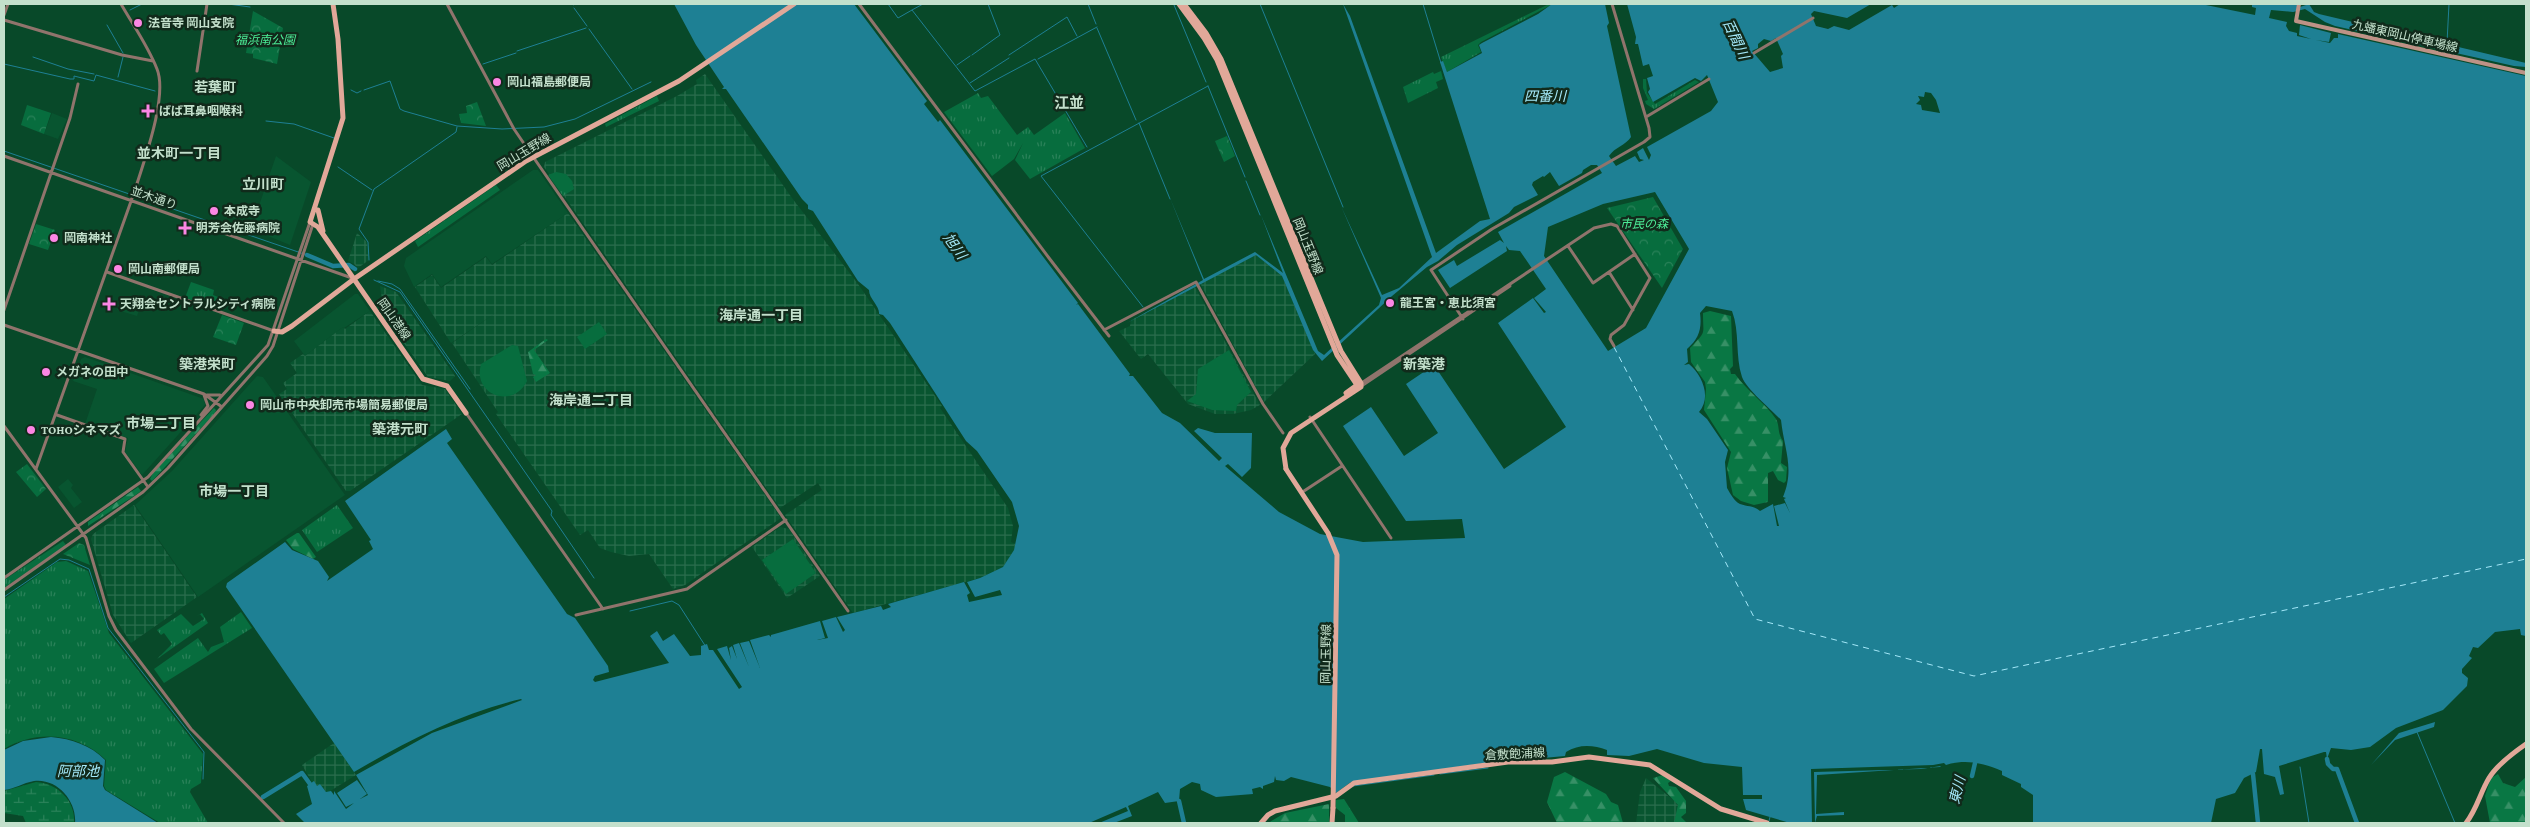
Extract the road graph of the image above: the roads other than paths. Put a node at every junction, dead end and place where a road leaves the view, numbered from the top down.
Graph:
1 (8, 4) edge
2 (121, 4) edge
3 (207, 4) edge
4 (335, 4) edge
5 (448, 4) edge
6 (794, 4) edge
7 (859, 4) edge
8 (1179, 4) edge
9 (1184, 4) edge
10 (1612, 4) edge
11 (2298, 7) edge
12 (4, 16) edge
13 (1813, 18) dead end
14 (4, 20) edge
15 (1754, 53) dead end
16 (153, 61) junction
17 (197, 71) dead end
18 (2526, 73) edge
19 (1709, 79) dead end
20 (78, 84) dead end
21 (1646, 117) junction
22 (4, 156) edge
23 (533, 157) junction
24 (52, 169) junction
25 (133, 197) junction
26 (318, 210) junction
27 (312, 223) junction
28 (310, 232) junction
29 (325, 238) junction
30 (1568, 246) junction
31 (1635, 254) junction
32 (301, 255) junction
33 (107, 272) junction
34 (1609, 272) junction
35 (354, 279) junction
36 (4, 310) edge
37 (1633, 310) junction
38 (1462, 317) junction
39 (280, 321) junction
40 (4, 325) edge
41 (292, 326) junction
42 (1104, 330) junction
43 (276, 331) junction
44 (1109, 336) dead end
45 (1614, 346) dead end
46 (79, 351) junction
47 (252, 361) junction
48 (258, 366) junction
49 (1360, 385) junction
50 (204, 394) junction
51 (222, 395) junction
52 (216, 402) junction
53 (222, 407) junction
54 (466, 413) joint
55 (57, 415) junction
56 (1310, 418) junction
57 (4, 426) edge
58 (192, 428) junction
59 (1283, 432) dead end
60 (1342, 466) junction
61 (36, 469) junction
62 (143, 481) junction
63 (148, 487) junction
64 (1304, 491) dead end
65 (786, 520) junction
66 (79, 527) junction
67 (84, 534) junction
68 (1391, 538) dead end
69 (4, 578) edge
70 (4, 590) edge
71 (603, 609) junction
72 (848, 611) dead end
73 (576, 616) dead end
74 (2526, 744) edge
75 (284, 823) edge
76 (1260, 823) edge
77 (1332, 823) edge
78 (1768, 823) edge
79 (2466, 823) edge

1 - 12 street
2 - 16 street
3 - 17 street
4 - 26 main road
4 - 27 main road
5 - 23 street
6 - 23 main road, 岡山玉野線
7 - 42 street
8 - 49 main road, 岡山玉野線
9 - 49 main road, 岡山玉野線
10 - 21 street
11 - 18 main road, 九蟠東岡山停車場線
13 - 15 street
14 - 16 street
16 - 25 street
19 - 21 street
20 - 24 street
21 - 38 street
22 - 24 street, 並木通り
23 - 35 main road, 岡山玉野線
23 - 65 street
24 - 25 street, 並木通り
24 - 36 street
25 - 32 street, 並木通り
25 - 33 street
26 - 27 main road
26 - 29 main road
27 - 28 street
27 - 29 main road, 岡山港線
27 - 32 street
28 - 29 street
28 - 32 street
29 - 35 main road, 岡山港線
30 - 31 street
30 - 34 street
30 - 38 street
31 - 34 street
31 - 37 street
32 - 35 street, 並木通り
32 - 39 street
32 - 43 street
33 - 43 street
33 - 46 street
34 - 37 street
35 - 41 main road, 岡山玉野線
35 - 54 main road, 岡山港線
37 - 45 street
38 - 49 street
39 - 41 street
39 - 43 street
40 - 46 street
41 - 43 main road, 岡山玉野線
42 - 44 street
42 - 59 street
43 - 47 street
43 - 48 street
46 - 50 street
46 - 55 street
47 - 48 street
47 - 51 street
48 - 53 street
49 - 56 main road, 岡山玉野線
50 - 51 street
50 - 52 street
50 - 58 street
51 - 52 street
52 - 53 street
52 - 58 street
53 - 63 street
54 - 71 street
55 - 61 street
55 - 62 street
56 - 60 street
56 - 77 main road, 岡山玉野線, bridge
57 - 61 street
58 - 62 street
60 - 64 street
60 - 68 street
61 - 66 street
62 - 63 street
62 - 66 street
63 - 67 street
65 - 71 street
65 - 72 street
66 - 67 street
66 - 69 street
67 - 70 street
67 - 75 street
71 - 73 street
74 - 79 main road
76 - 78 main road, 倉敷飽浦線

